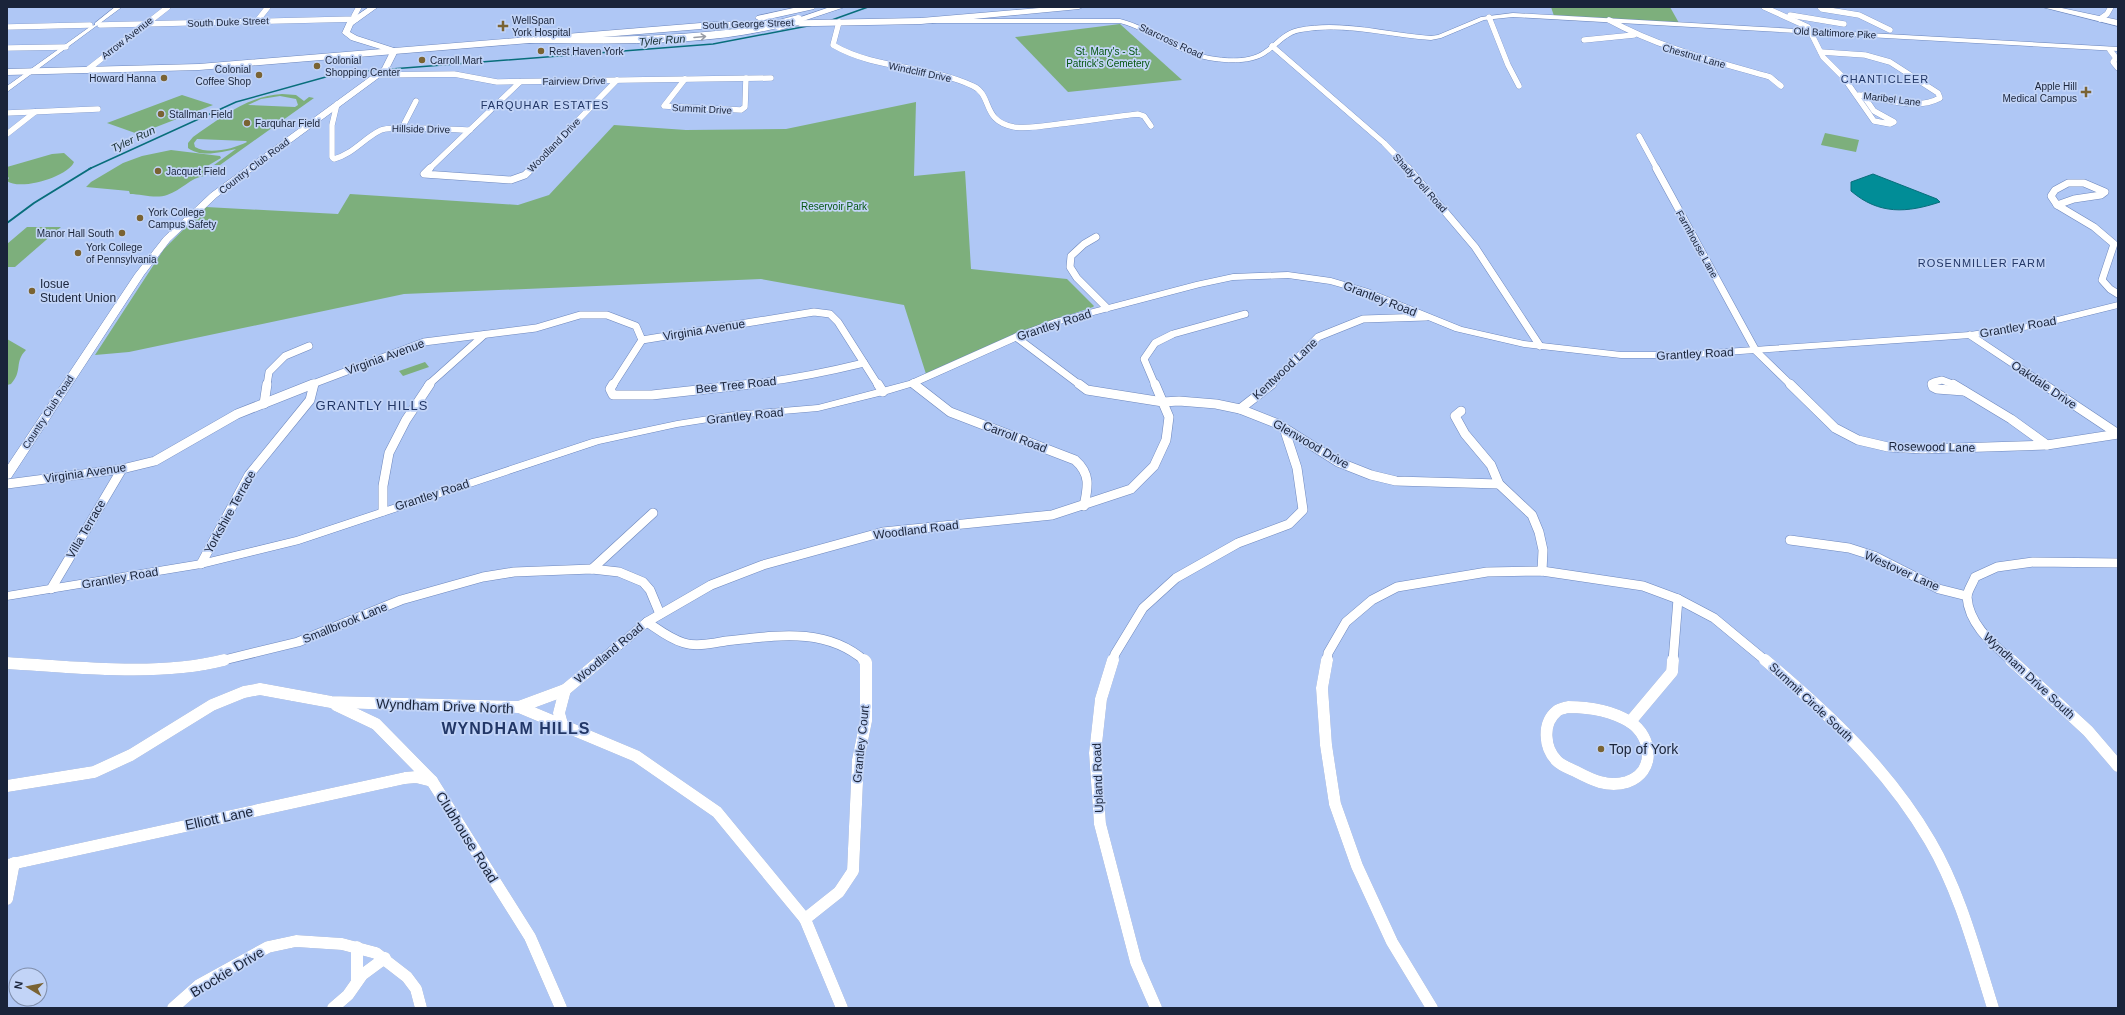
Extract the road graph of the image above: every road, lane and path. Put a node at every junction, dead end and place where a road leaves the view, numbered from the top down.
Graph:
1 (119, 7) edge
2 (168, 7) edge
3 (268, 7) edge
4 (358, 7) edge
5 (374, 7) edge
6 (811, 7) edge
7 (840, 7) edge
8 (1079, 7) edge
9 (1764, 7) edge
10 (1820, 7) edge
11 (2046, 7) edge
12 (2111, 7) edge
13 (1773, 12) junction
14 (1489, 17) junction
15 (1552, 17) joint
16 (356, 19) junction
17 (2100, 19) junction
18 (1609, 20) junction
19 (256, 21) junction
20 (921, 21) junction
21 (839, 22) junction
22 (2118, 23) edge
23 (146, 24) junction
24 (713, 24) junction
25 (1844, 24) dead end
26 (95, 25) junction
27 (7, 27) edge
28 (1890, 30) dead end
29 (1812, 32) junction
30 (1634, 35) junction
31 (522, 40) junction
32 (1584, 40) dead end
33 (368, 42) junction
34 (1272, 46) junction
35 (66, 47) junction
36 (7, 48) edge
37 (2112, 49) edge
38 (394, 51) junction
39 (1821, 52) junction
40 (357, 53) junction
41 (2118, 54) edge
42 (296, 60) junction
43 (2117, 66) edge
44 (87, 70) junction
45 (383, 70) junction
46 (33, 71) junction
47 (7, 72) edge
48 (746, 78) junction
49 (771, 78) dead end
50 (685, 79) junction
51 (617, 80) junction
52 (520, 82) junction
53 (1519, 86) dead end
54 (1781, 86) dead end
55 (7, 90) edge
56 (1855, 94) junction
57 (1863, 95) junction
58 (416, 101) dead end
59 (337, 104) junction
60 (98, 109) dead end
61 (35, 112) junction
62 (7, 113) edge
63 (1151, 126) dead end
64 (402, 128) junction
65 (470, 130) junction
66 (7, 134) edge
67 (1639, 136) dead end
68 (2057, 205) junction
69 (1096, 238) dead end
70 (2116, 244) edge
71 (2118, 294) edge
72 (2118, 306) edge
73 (1107, 308) junction
74 (1245, 314) dead end
75 (1426, 317) junction
76 (484, 335) junction
77 (1970, 335) junction
78 (1016, 337) junction
79 (642, 340) junction
80 (309, 346) dead end
81 (1540, 346) junction
82 (1756, 350) junction
83 (864, 363) junction
84 (913, 383) junction
85 (314, 384) junction
86 (1964, 391) dead end
87 (883, 392) junction
88 (1163, 402) junction
89 (264, 404) junction
90 (1240, 409) junction
91 (1460, 411) dead end
92 (1284, 428) junction
93 (2118, 434) edge
94 (2047, 445) junction
95 (122, 469) junction
96 (7, 475) edge
97 (7, 484) edge
98 (1499, 484) junction
99 (1084, 506) junction
100 (383, 511) junction
101 (653, 513) dead end
102 (1790, 540) dead end
103 (2118, 563) edge
104 (201, 564) junction
105 (592, 569) junction
106 (1542, 571) junction
107 (51, 590) junction
108 (7, 596) edge
109 (1967, 596) junction
110 (1678, 599) junction
111 (660, 614) junction
112 (647, 622) junction
113 (7, 663) edge
114 (565, 690) junction
115 (331, 702) junction
116 (518, 707) junction
117 (1630, 722) junction
118 (562, 724) junction
119 (2118, 766) edge
120 (432, 781) junction
121 (7, 786) edge
122 (10, 864) edge
123 (7, 899) edge
124 (805, 919) junction
125 (356, 947) junction
126 (385, 958) junction
127 (357, 981) junction
128 (173, 1008) edge
129 (333, 1008) edge
130 (421, 1008) edge
131 (561, 1008) edge
132 (842, 1008) edge
133 (1156, 1008) edge
134 (1432, 1008) edge
135 (1993, 1008) edge

1 - 26 street
2 - 23 street, Arrow Avenue
3 - 19 street
4 - 16 street
5 - 16 main road
6 - 24 highway
31 -> 7 highway, bridge
8 - 20 main road, South George Street
9 - 13 street
10 - 28 street
11 - 17 main road
12 - 17 street
13 - 25 street
13 - 29 street
14 - 15 street, Starcross Road
14 - 34 street, Starcross Road
14 - 53 street
15 - 18 street, Old Baltimore Pike
16 - 19 street, South Duke Street
16 - 33 main road
17 - 22 main road
18 - 29 street, Old Baltimore Pike
18 - 30 street, Chestnut Lane
19 - 23 street, South Duke Street
20 - 21 main road, South George Street
20 - 34 street, Starcross Road
21 - 24 main road, South George Street
21 - 63 street, Windcliff Drive
23 - 26 street, South Duke Street
23 - 44 street, Arrow Avenue
24 - 31 main road, South George Street
26 - 27 street, South Duke Street
26 - 35 street
29 - 37 street, Old Baltimore Pike
29 - 39 street
30 - 32 street
30 - 54 street, Chestnut Lane
31 - 38 main road, South George Street
33 - 38 main road
33 - 40 main road
34 - 81 street, Shady Dell Road
35 - 36 street
35 - 46 street
37 - 41 street
37 - 43 street
38 - 40 main road, South George Street
38 - 42 main road, South George Street
38 - 45 main road, Country Club Road
39 - 56 street
39 - 57 street, Maribel Lane
40 - 42 main road, South George Street
42 - 44 main road, South George Street
44 - 46 main road, South George Street
45 - 52 street, Fairview Drive
45 - 59 main road, Country Club Road
46 - 47 main road, South George Street
46 - 55 street
48 - 49 street, Fairview Drive
48 - 50 street, Fairview Drive
48 - 50 street, Summit Drive
50 - 51 street, Fairview Drive
51 - 52 street, Fairview Drive
51 - 65 street, Woodland Drive
52 - 65 street
56 - 57 street, Maribel Lane
56 - 57 street
58 - 64 street
59 - 64 street, Hillside Drive
59 - 96 main road, Country Club Road
60 - 61 street
61 - 62 street
61 - 66 street
64 - 65 street, Hillside Drive
67 - 82 street, Farmhouse Lane
68 - 68 street
68 - 70 street
69 - 73 street
70 - 71 street
72 - 77 street, Grantley Road
73 - 75 street, Grantley Road
73 - 78 street, Grantley Road
74 - 88 street, Woodland Road
75 - 81 street, Grantley Road
75 - 90 street, Kentwood Lane
76 - 79 street, Virginia Avenue
76 - 85 street, Virginia Avenue
76 - 100 street
77 - 82 street, Grantley Road
77 - 93 street, Oakdale Drive
78 - 84 street, Grantley Road
78 - 88 street, Glenwood Drive
79 - 83 street, Virginia Avenue
79 - 83 street, Bee Tree Road
80 - 89 street
81 - 82 street, Grantley Road
82 - 94 street, Rosewood Lane
83 - 87 street
84 - 87 street, Grantley Road
84 - 99 street, Carroll Road
85 - 89 street, Virginia Avenue
85 - 104 street, Yorkshire Terrace
86 - 94 street
87 - 100 street, Grantley Road
88 - 90 street, Glenwood Drive
88 - 99 street, Woodland Road
89 - 95 street, Virginia Avenue
90 - 92 street, Glenwood Drive
91 - 98 street
92 - 98 street, Glenwood Drive
92 - 133 street, Upland Road
93 - 94 street, Rosewood Lane
95 - 97 street, Virginia Avenue
95 - 107 street, Villa Terrace
98 - 106 street
99 - 111 street, Woodland Road
100 - 104 street, Grantley Road
101 - 105 street
102 - 109 street, Westover Lane
103 - 109 street
104 - 107 street, Grantley Road
105 - 111 street, Smallbrook Lane
105 - 113 street, Smallbrook Lane
106 - 110 street, Summit Circle South
106 - 134 street, Summit Circle South
107 - 108 street, Grantley Road
109 - 119 street, Wyndham Drive South
110 - 117 street
110 - 135 street, Summit Circle South
111 - 112 street, Woodland Road
112 - 114 street, Woodland Road
112 - 124 street, Grantley Court
114 - 116 street, Woodland Road
114 - 118 street, Woodland Road
115 - 116 street, Wyndham Drive North
115 - 120 street, Clubhouse Road
115 - 121 street, Wyndham Drive North
116 - 118 street, Wyndham Drive North
117 - 117 street
118 - 124 street, Wyndham Drive North
120 - 122 street, Elliott Lane
120 - 131 street, Clubhouse Road
122 - 123 street
124 - 132 street, Wyndham Drive North
125 - 126 street, Brockie Drive
125 - 127 street
125 - 128 street, Brockie Drive
126 - 127 street
126 - 130 street, Brockie Drive
127 - 129 street

